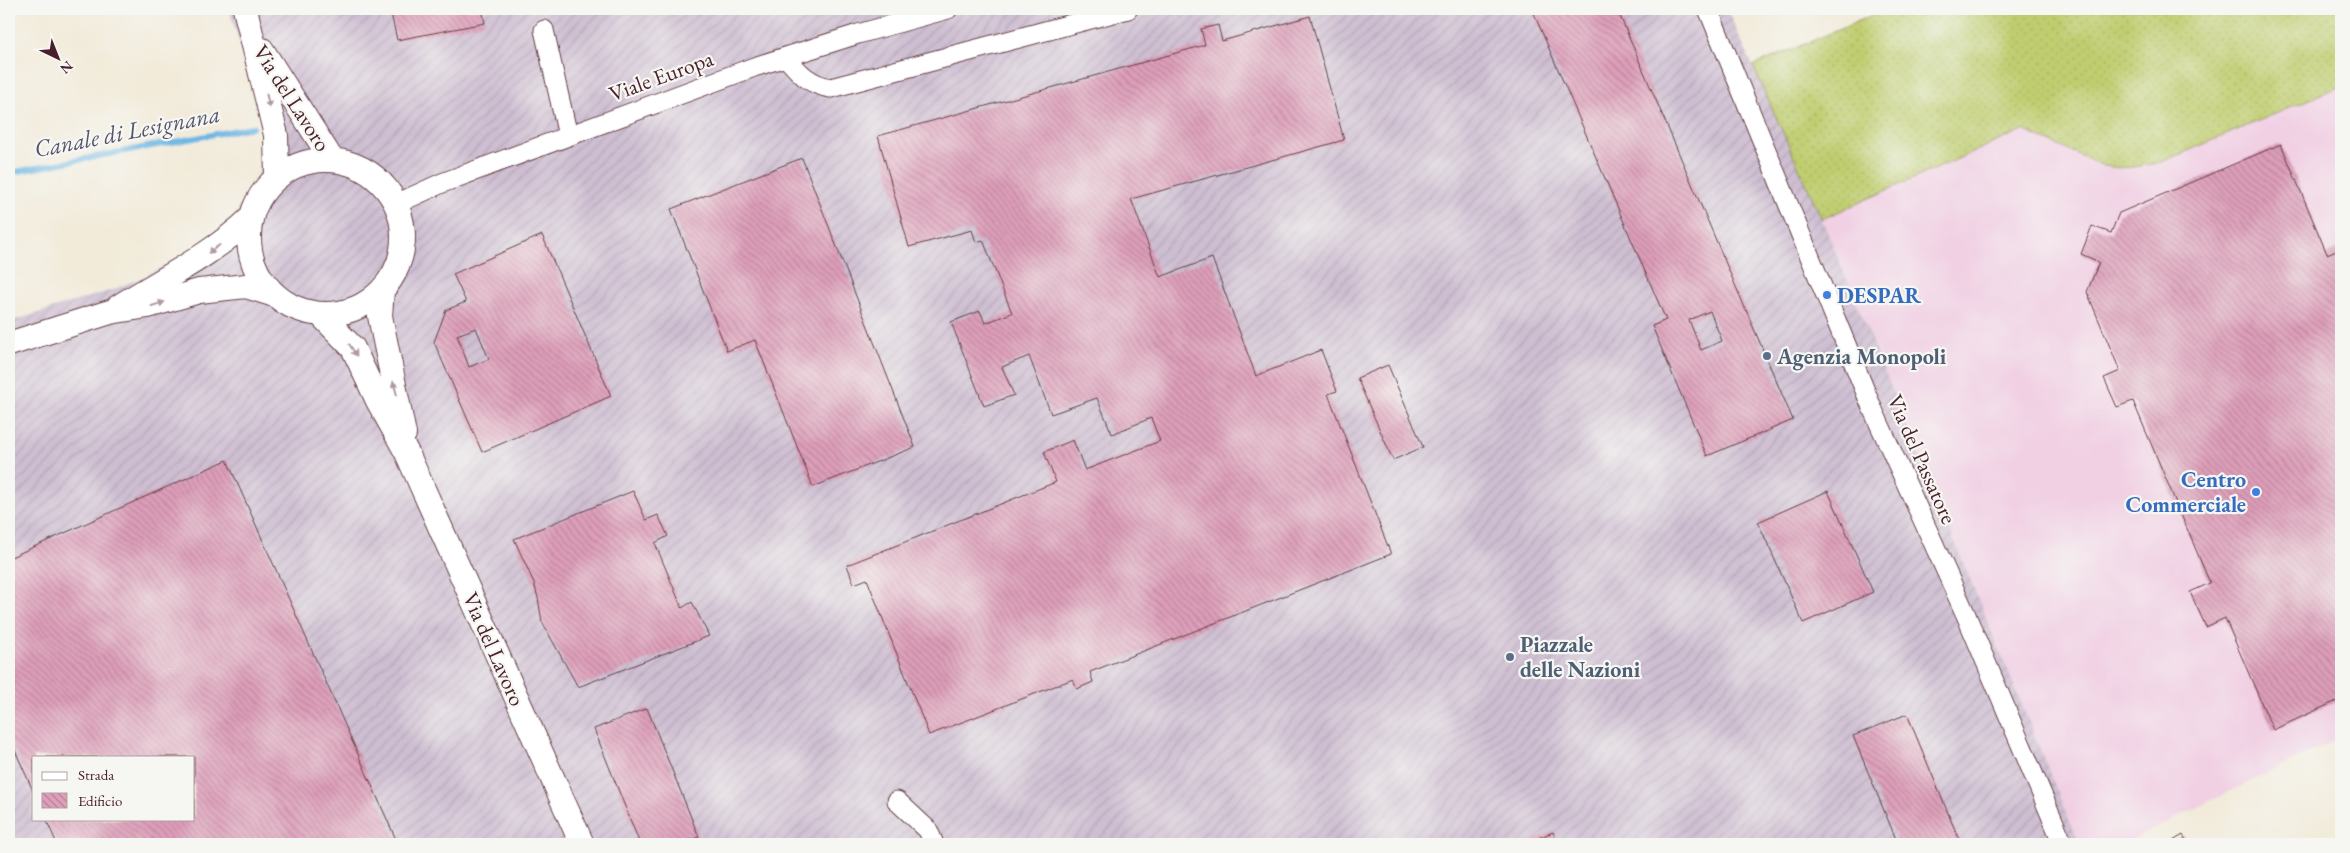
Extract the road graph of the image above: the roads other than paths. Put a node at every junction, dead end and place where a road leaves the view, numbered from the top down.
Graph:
1 (245, 9) edge
2 (948, 9) edge
3 (1128, 9) edge
4 (1708, 9) edge
5 (544, 30) dead end
6 (253, 36) junction
7 (786, 57) junction
8 (568, 136) junction
9 (332, 160) junction
10 (277, 177) junction
11 (396, 204) junction
12 (252, 218) junction
13 (382, 290) junction
14 (276, 295) junction
15 (110, 312) junction
16 (320, 314) junction
17 (9, 344) edge
18 (407, 453) junction
19 (897, 801) dead end
20 (582, 844) edge
21 (934, 844) edge
22 (2063, 844) edge

1 - 6 main road, Via del Lavoro
2 - 7 street, Viale Europa
3 - 7 street
4 - 22 street, Via del Passatore
5 - 8 street
6 - 9 main road, Via del Lavoro
6 -> 10 main road, Via del Lavoro
7 - 8 street, Viale Europa
8 - 11 street, Viale Europa
9 - 10 main road, Via del Lavoro
9 - 11 main road, Via del Lavoro
10 - 12 main road, Via del Lavoro
11 - 13 main road, Via del Lavoro
12 - 14 main road, Via del Lavoro
12 -> 15 main road
13 - 16 main road, Via del Lavoro
18 -> 13 main road, Via del Lavoro
15 -> 14 main road
14 - 16 main road, Via del Lavoro
15 - 17 main road
16 -> 18 main road, Via del Lavoro
18 - 20 main road, Via del Lavoro
19 - 21 street

